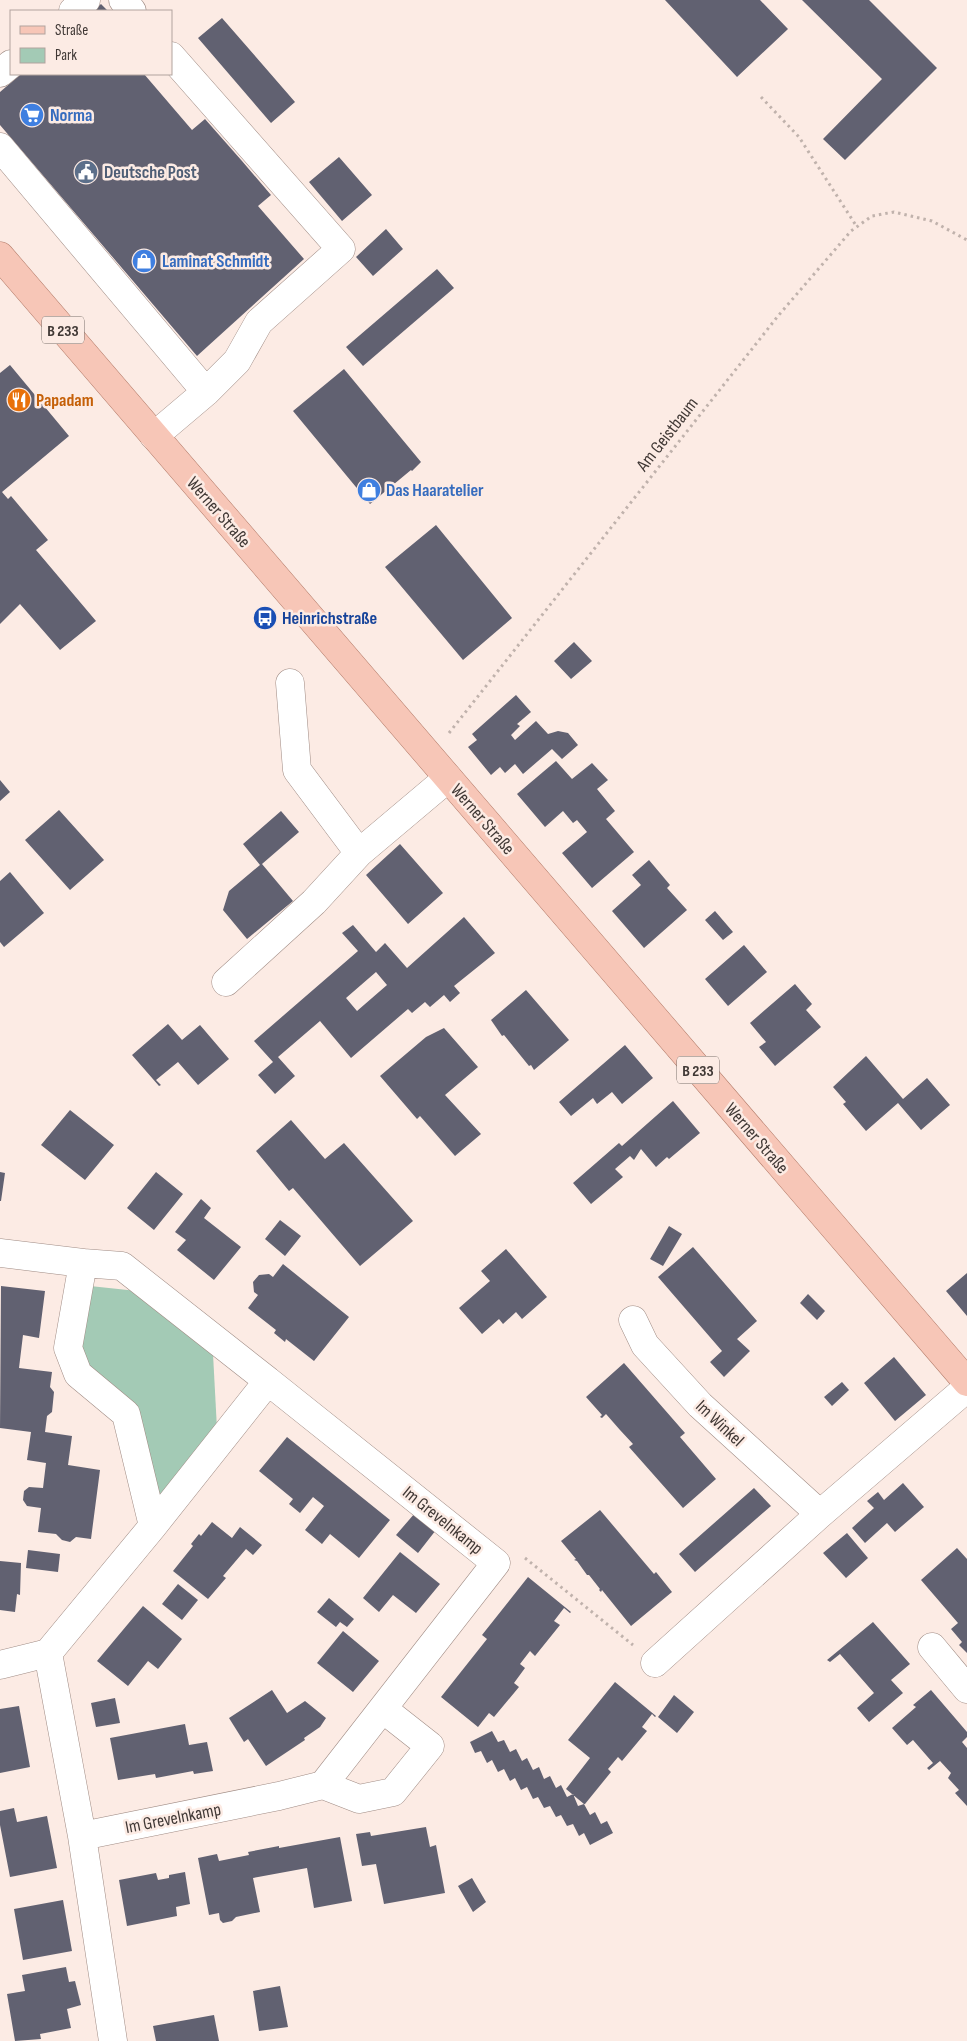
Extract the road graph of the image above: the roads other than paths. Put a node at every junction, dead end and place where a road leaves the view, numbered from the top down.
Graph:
1 (86, 0) edge
2 (123, 0) edge
3 (74, 10) edge
4 (131, 10) edge
5 (172, 57) edge
6 (10, 65) edge
7 (0, 73) edge
8 (0, 147) edge
9 (3, 266) edge
10 (206, 392) junction
11 (154, 436) junction
12 (290, 683) dead end
13 (448, 778) junction
14 (358, 853) junction
15 (226, 982) dead end
16 (0, 1253) edge
17 (83, 1263) junction
18 (633, 1320) dead end
19 (268, 1381) junction
20 (967, 1382) edge
21 (967, 1388) edge
22 (820, 1514) junction
23 (153, 1526) junction
24 (932, 1647) dead end
25 (48, 1653) junction
26 (655, 1663) road end
27 (0, 1665) edge
28 (967, 1689) edge
29 (384, 1710) junction
30 (323, 1785) junction
31 (82, 1836) junction
32 (113, 2041) edge

1 - 3 street
2 - 4 street
5 - 10 street
6 - 7 street
8 - 10 street
9 - 11 main road, Werner Straße / B 233
10 - 11 street
11 - 13 main road, Werner Straße / B 233
12 - 14 street
13 - 14 street
13 - 20 main road, Werner Straße / B 233
14 - 15 street
16 - 17 street, Im Grevelnkamp
17 - 19 street, Im Grevelnkamp
17 - 23 street
18 - 22 street, Im Winkel
19 - 23 street
19 - 29 street, Im Grevelnkamp
21 - 22 street
22 - 26 street
23 - 25 street
24 - 28 street
25 - 27 street
25 - 31 street
29 - 30 street, Im Grevelnkamp
29 - 30 street
30 - 31 street, Im Grevelnkamp
31 - 32 street

